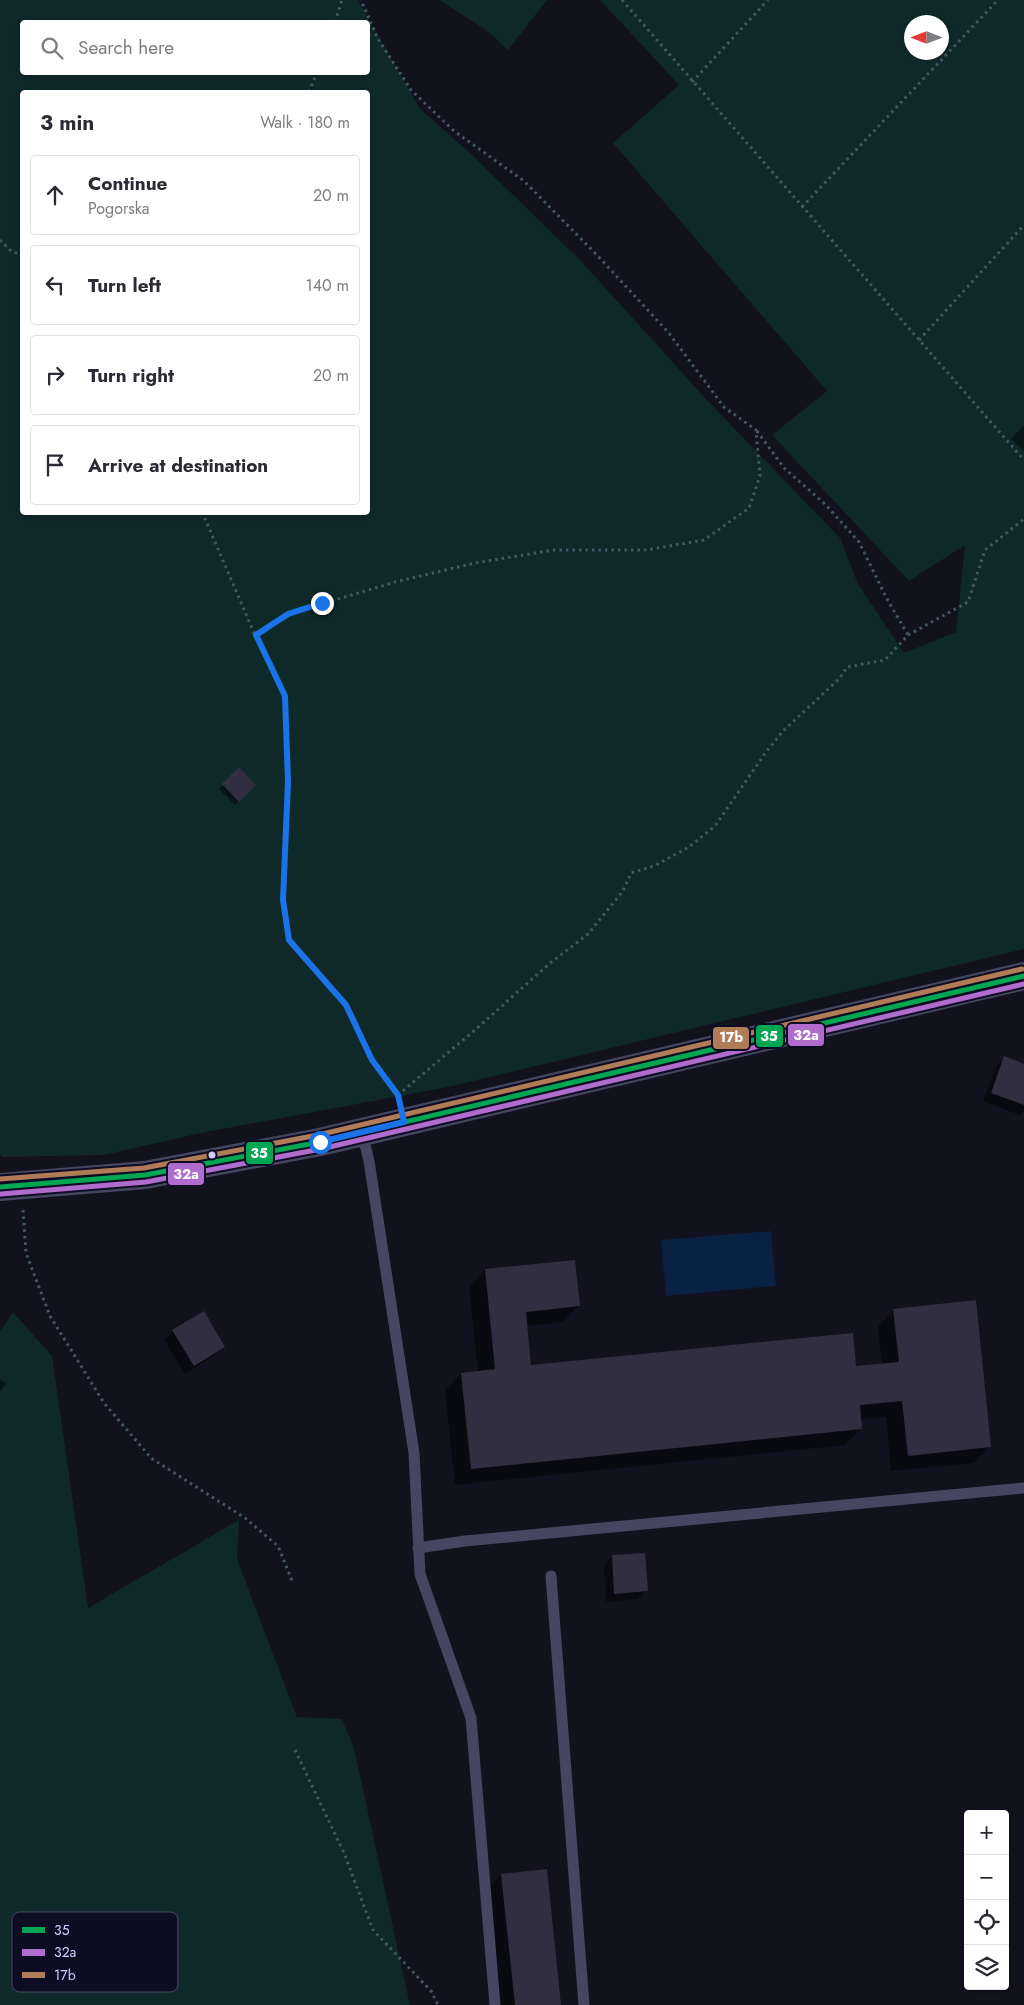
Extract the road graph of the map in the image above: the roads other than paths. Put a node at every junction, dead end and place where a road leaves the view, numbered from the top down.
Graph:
1 (1024, 976) edge
2 (362, 1132) junction
3 (10, 1186) edge
4 (1024, 1488) edge
5 (418, 1548) junction
6 (551, 1576) dead end
7 (496, 2005) edge
8 (584, 2005) edge

1 - 2 street
2 - 3 street
2 - 5 lane
4 - 5 lane
5 - 7 lane
6 - 8 lane

